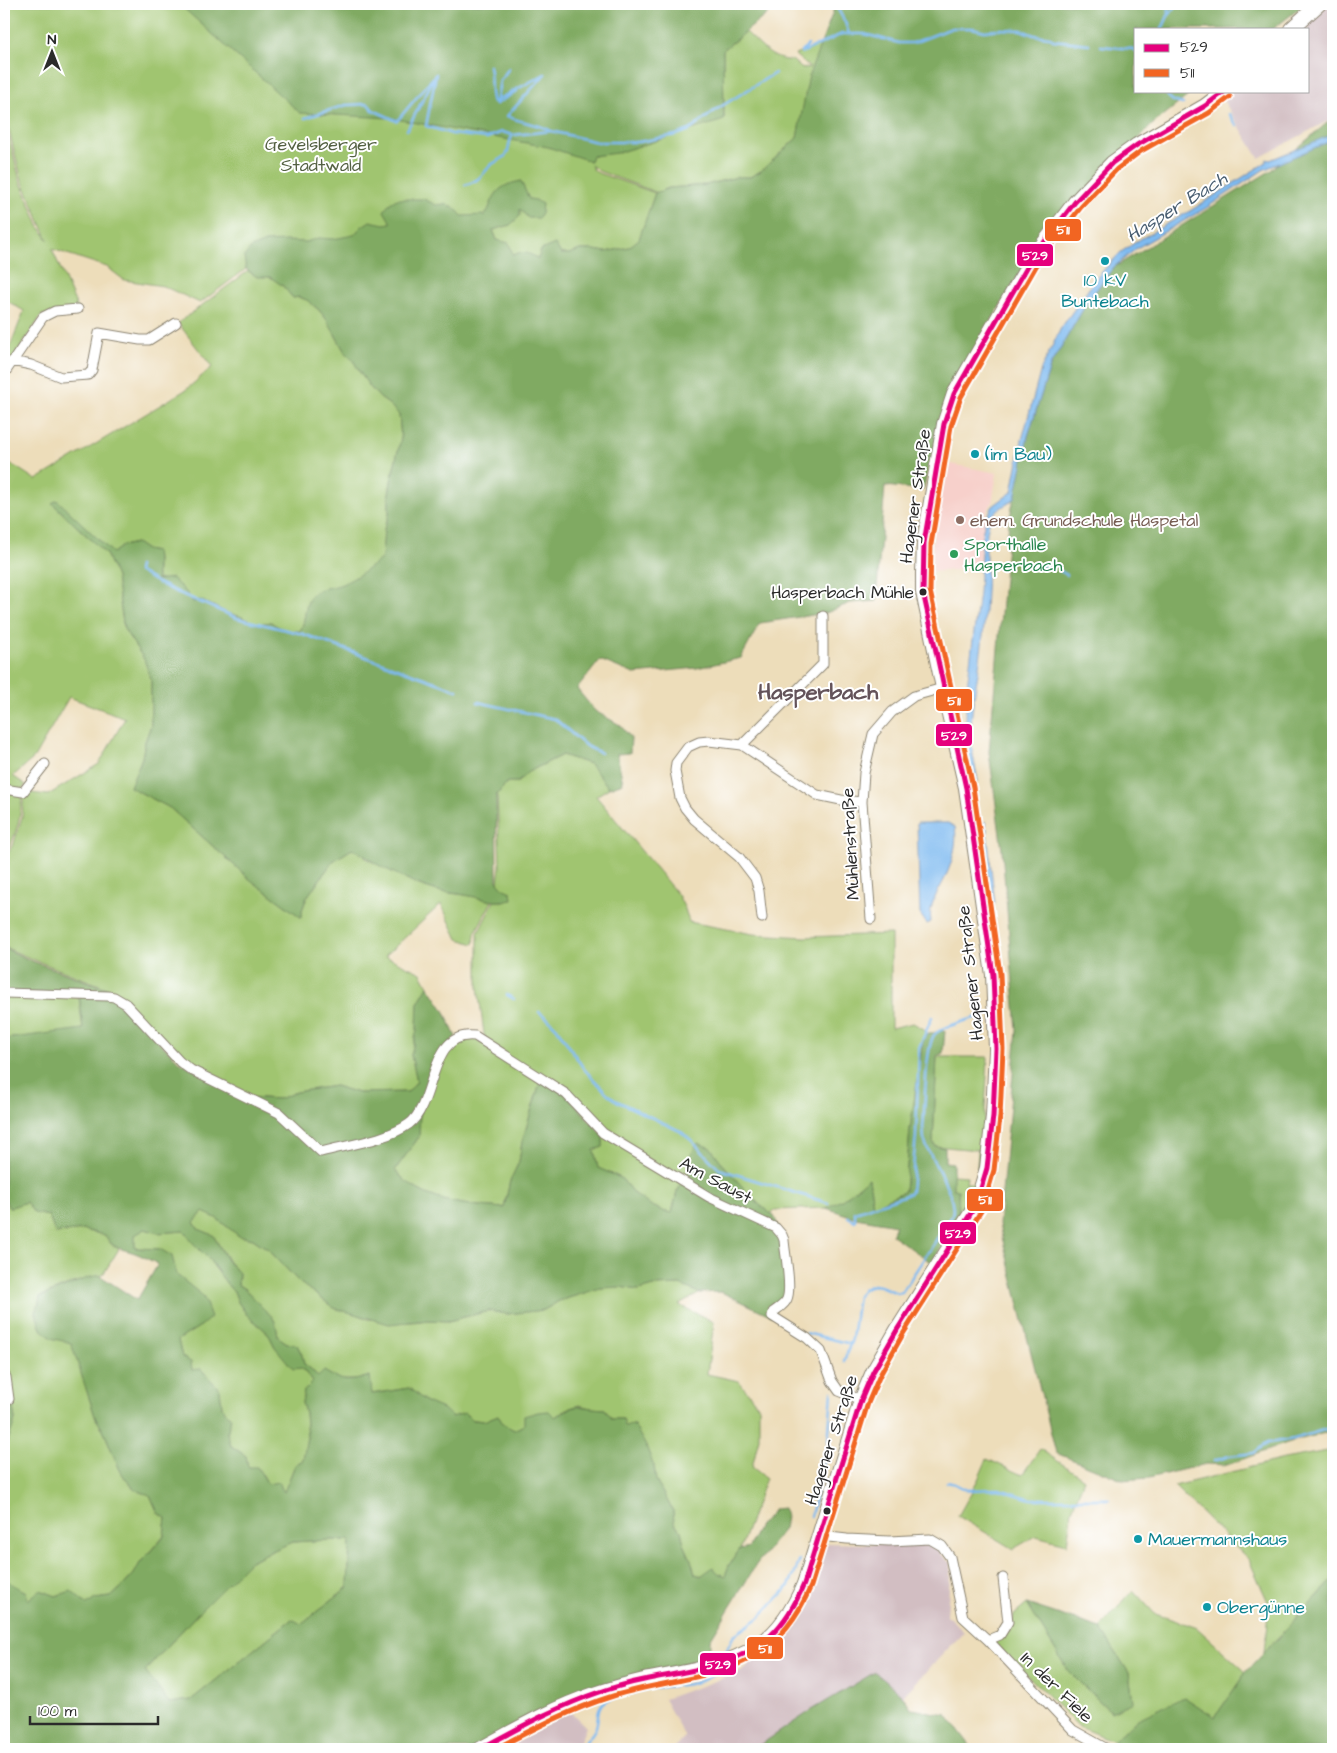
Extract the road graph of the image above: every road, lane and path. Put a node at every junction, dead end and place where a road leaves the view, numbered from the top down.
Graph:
1 (1319, 4) edge
2 (1292, 28) edge
3 (1224, 92) edge
4 (78, 309) dead end
5 (176, 323) dead end
6 (12, 361) junction
7 (4, 374) edge
8 (823, 616) dead end
9 (943, 688) junction
10 (742, 746) junction
11 (45, 764) dead end
12 (4, 789) edge
13 (862, 802) junction
14 (762, 918) dead end
15 (871, 919) dead end
16 (4, 993) edge
17 (4, 1375) edge
18 (861, 1400) junction
19 (4, 1403) edge
20 (820, 1536) junction
21 (1003, 1578) dead end
22 (988, 1640) junction
23 (480, 1749) edge
24 (1105, 1749) edge

1 - 2 main road
3 - 9 main road, Hagener Straße
4 - 6 street
5 - 6 street
6 - 7 street
8 - 10 street
9 - 13 street, Mühlenstraße
9 - 18 main road, Hagener Straße
10 - 13 street
10 - 14 street
11 - 12 street
13 - 15 street, Mühlenstraße
16 - 18 street, Am Saust
17 - 19 street
18 - 20 main road, Hagener Straße
20 - 22 street, In der Fiele
20 - 23 main road, Hagener Straße
21 - 22 street
22 - 24 street, In der Fiele

